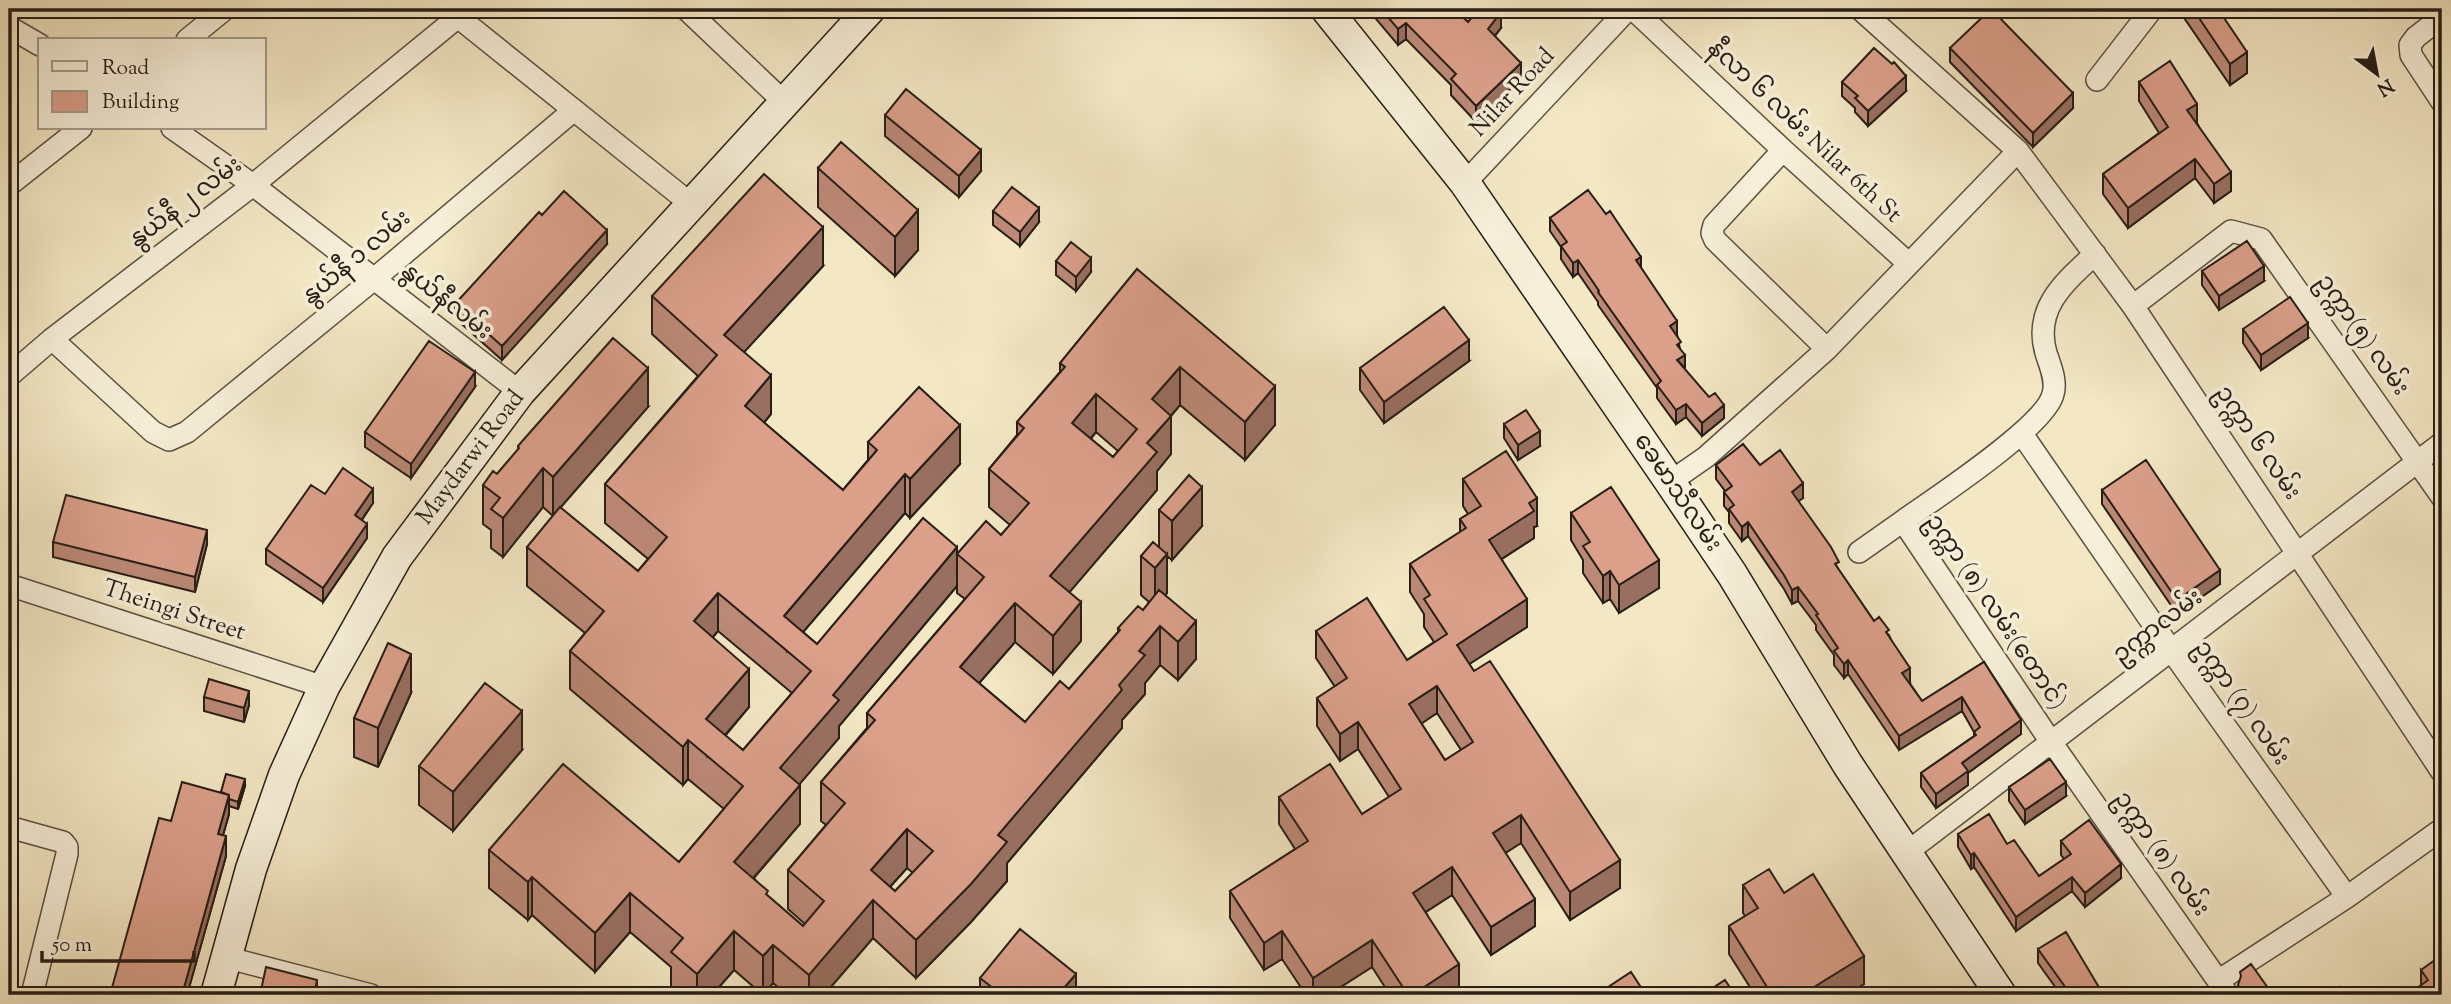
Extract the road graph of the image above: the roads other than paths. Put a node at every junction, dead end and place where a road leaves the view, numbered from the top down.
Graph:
1 (225, 9) edge
2 (686, 9) edge
3 (870, 9) edge
4 (1326, 9) edge
5 (1630, 9) edge
6 (1860, 9) edge
7 (2152, 9) edge
8 (453, 13) edge
9 (2442, 17) edge
10 (9, 27) edge
11 (189, 38) edge
12 (38, 44) edge
13 (2097, 79) dead end
14 (784, 102) junction
15 (2442, 102) edge
16 (574, 110) junction
17 (78, 130) edge
18 (175, 130) edge
19 (1783, 150) junction
20 (2018, 151) junction
21 (1465, 183) junction
22 (9, 185) edge
23 (253, 185) junction
24 (691, 204) junction
25 (2095, 254) junction
26 (1909, 264) junction
27 (374, 279) junction
28 (2133, 306) junction
29 (51, 339) junction
30 (1826, 349) junction
31 (9, 376) edge
32 (520, 392) junction
33 (2022, 434) junction
34 (2442, 443) edge
35 (2418, 461) junction
36 (1670, 482) junction
37 (2442, 497) edge
38 (1903, 521) junction
39 (1859, 552) dead end
40 (2298, 552) junction
41 (9, 584) edge
42 (2171, 650) junction
43 (324, 687) junction
44 (2051, 742) junction
45 (2442, 772) edge
46 (9, 827) edge
47 (2442, 829) edge
48 (1906, 853) junction
49 (2347, 897) junction
50 (225, 957) junction
51 (2223, 988) edge
52 (32, 995) edge
53 (216, 995) edge
54 (371, 995) edge
55 (2001, 995) edge

1 - 11 street
2 - 14 street
3 - 14 street, Maydarwi Road
4 - 21 street, ခေမာသီလမ်း
5 - 19 street, နီလာ ၆ လမ်း Nilar 6th St
5 - 21 street, Nilar Road
6 - 20 street, ဥက္ကာ ၆ လမ်း
7 - 13 street
8 - 16 street
8 - 23 street, နွယ်နီ ၂ လမ်း
9 - 15 street
10 - 12 street
14 - 24 street, Maydarwi Road
16 - 24 street
16 - 27 street, နွယ်နီ ၁ လမ်း
17 - 22 street
18 - 23 street, နွယ်နီလမ်း
19 - 26 street, နီလာ ၆ လမ်း Nilar 6th St
19 - 30 street
20 - 25 street, ဥက္ကာ ၆ လမ်း
20 - 26 street
21 - 36 street, ခေမာသီလမ်း
23 - 27 street, နွယ်နီလမ်း
23 - 29 street, နွယ်နီ ၂ လမ်း
24 - 32 street, Maydarwi Road
25 - 28 street, ဥက္ကာ ၆ လမ်း
25 - 33 street
26 - 30 street
27 - 29 street, နွယ်နီ ၁ လမ်း
27 - 32 street, နွယ်နီလမ်း
28 - 35 street, ဥက္ကာ(၅) လမ်း
28 - 40 street, ဥက္ကာ ၆ လမ်း
29 - 31 street, နွယ်နီ ၂ လမ်း
30 - 36 street
32 - 43 street, Maydarwi Road
33 - 38 street
33 - 42 street, ဥက္ကာ (၇) လမ်း
34 - 35 street, ဥက္ကာလမ်း
35 - 37 street, ဥက္ကာ(၅) လမ်း
35 - 40 street, ဥက္ကာလမ်း
36 - 48 street, ခေမာသီလမ်း
38 - 39 street, ဥက္ကာ (၈) လမ်း(တောင်)
38 - 44 street, ဥက္ကာ (၈) လမ်း(တောင်)
40 - 42 street, ဥက္ကာလမ်း
40 - 45 street, ဥက္ကာ ၆ လမ်း
41 - 43 street, Theingi Street
42 - 44 street, ဥက္ကာလမ်း
42 - 49 street, ဥက္ကာ (၇) လမ်း
43 - 50 street, Maydarwi Road
44 - 48 street, ဥက္ကာလမ်း
44 - 51 street, ဥက္ကာ (၈) လမ်း
46 - 52 street
47 - 49 street
48 - 55 street, ခေမာသီလမ်း
49 - 51 street
50 - 53 street, Maydarwi Road
50 - 54 street

